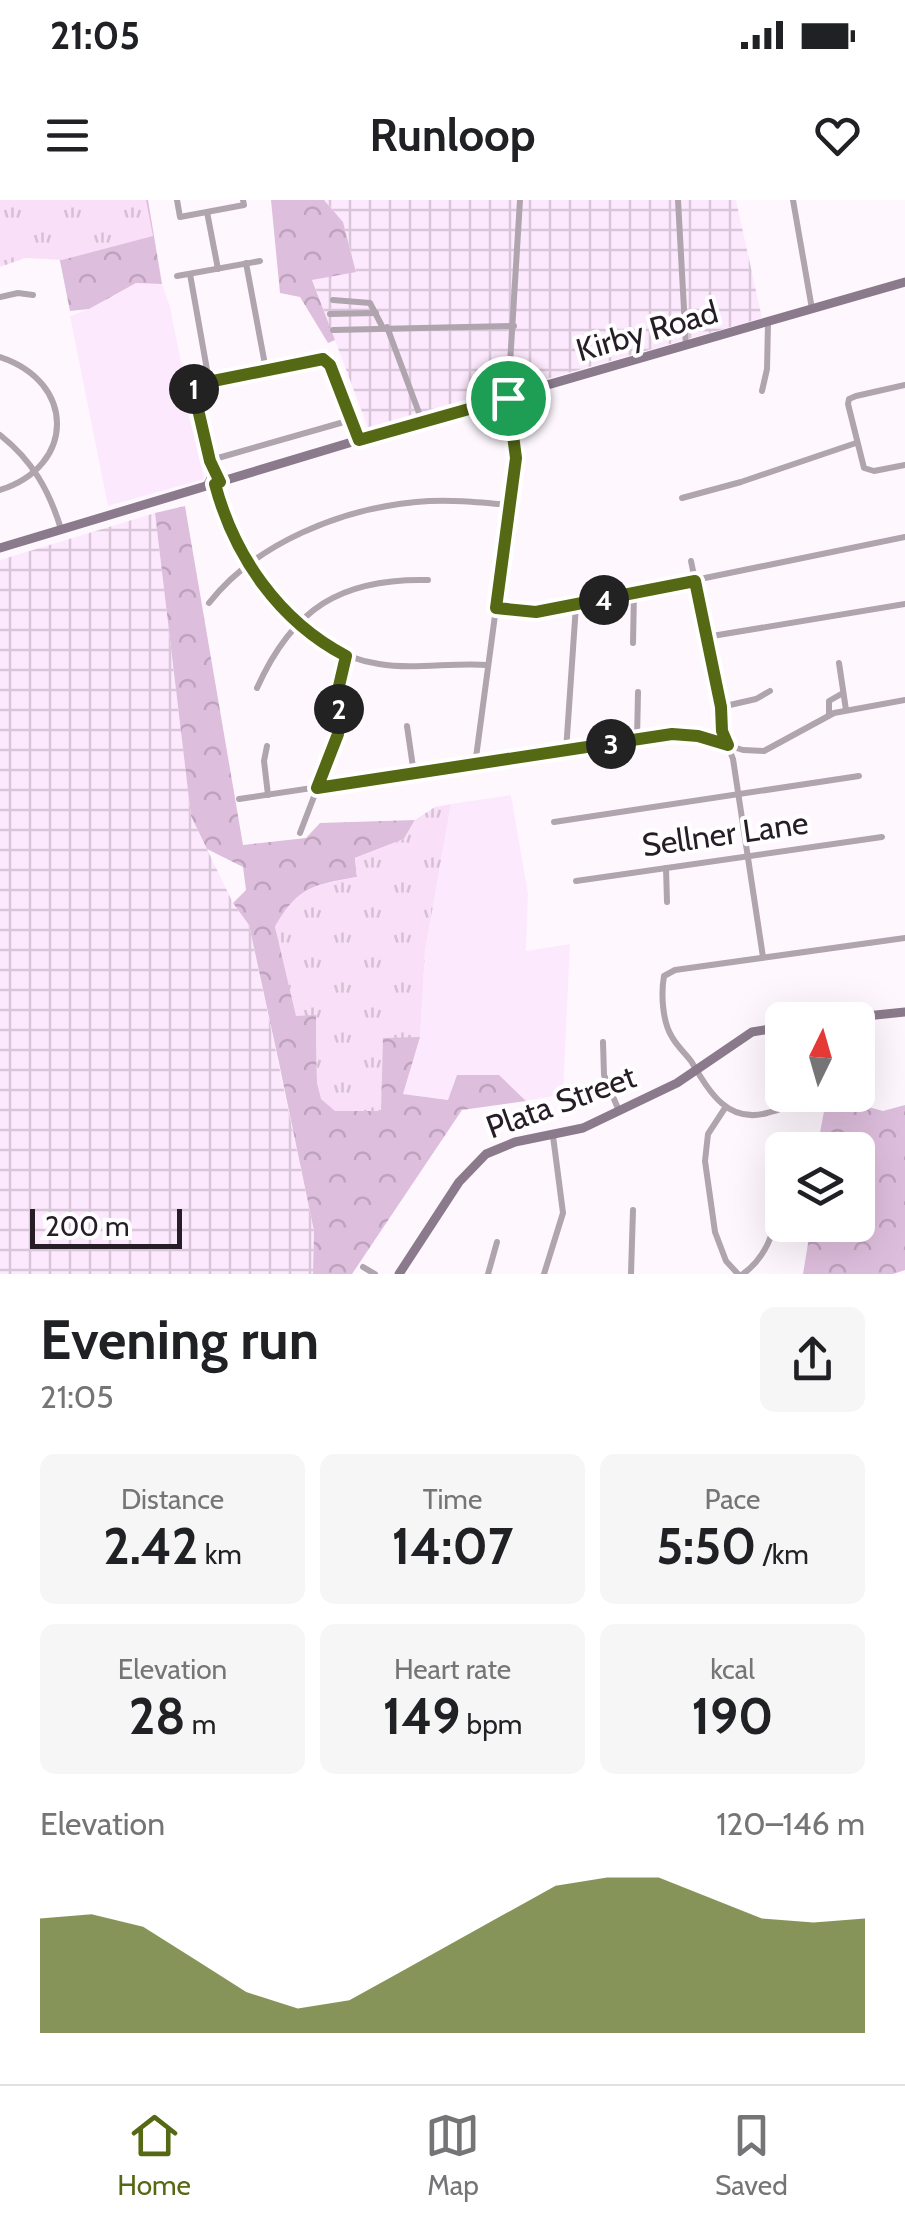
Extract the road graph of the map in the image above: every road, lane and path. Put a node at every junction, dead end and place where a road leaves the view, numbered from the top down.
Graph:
1 (176, 200) edge
2 (243, 200) edge
3 (520, 200) edge
4 (678, 200) edge
5 (792, 200) edge
6 (208, 212) junction
7 (260, 261) dead end
8 (246, 263) junction
9 (218, 269) junction
10 (190, 274) junction
11 (177, 276) dead end
12 (905, 282) edge
13 (32, 295) dead end
14 (0, 297) edge
15 (333, 300) dead end
16 (812, 309) junction
17 (376, 313) junction
18 (330, 314) dead end
19 (768, 323) junction
20 (514, 326) junction
21 (385, 328) junction
22 (333, 330) dead end
23 (686, 346) junction
24 (0, 358) edge
25 (266, 370) junction
26 (209, 381) junction
27 (905, 385) edge
28 (762, 391) dead end
29 (508, 398) junction
30 (351, 420) junction
31 (422, 422) junction
32 (0, 435) edge
33 (359, 440) junction
34 (856, 443) junction
35 (210, 461) junction
36 (905, 465) edge
37 (36, 471) junction
38 (213, 484) junction
39 (0, 490) edge
40 (682, 498) dead end
41 (510, 505) junction
42 (62, 528) junction
43 (905, 538) edge
44 (0, 548) edge
45 (691, 561) dead end
46 (250, 563) junction
47 (428, 580) dead end
48 (695, 581) junction
49 (634, 594) junction
50 (209, 603) dead end
51 (905, 604) edge
52 (576, 605) junction
53 (496, 608) junction
54 (296, 624) junction
55 (706, 636) junction
56 (633, 642) dead end
57 (346, 656) junction
58 (838, 663) dead end
59 (488, 665) junction
60 (257, 688) dead end
61 (770, 691) dead end
62 (638, 692) dead end
63 (843, 693) junction
64 (905, 700) edge
65 (721, 707) junction
66 (846, 710) junction
67 (828, 715) junction
68 (407, 726) dead end
69 (637, 740) junction
70 (728, 745) junction
71 (267, 746) dead end
72 (566, 751) junction
73 (475, 765) junction
74 (414, 774) junction
75 (859, 776) dead end
76 (317, 788) junction
77 (738, 794) junction
78 (268, 795) junction
79 (240, 799) dead end
80 (554, 822) dead end
81 (300, 833) dead end
82 (882, 837) dead end
83 (747, 856) junction
84 (666, 868) junction
85 (576, 881) dead end
86 (667, 902) dead end
87 (905, 938) edge
88 (763, 957) junction
89 (905, 1012) edge
90 (875, 1015) edge
91 (765, 1030) edge
92 (603, 1042) dead end
93 (696, 1071) junction
94 (725, 1108) junction
95 (620, 1112) junction
96 (770, 1112) edge
97 (553, 1136) junction
98 (632, 1210) dead end
99 (497, 1242) dead end
100 (769, 1242) edge
101 (363, 1266) dead end
102 (375, 1274) edge
103 (399, 1274) edge
104 (488, 1274) edge
105 (544, 1274) edge
106 (631, 1274) edge
107 (741, 1274) edge

1 - 6 street
2 - 6 street
3 - 20 street
4 - 23 street
5 - 16 street
6 - 9 street
7 - 8 street
8 - 9 street
8 - 25 street
9 - 10 street
10 - 11 street
10 - 26 street
12 - 16 main road, Kirby Road
13 - 14 street
15 - 17 street
16 - 19 main road, Kirby Road
17 - 18 street
17 - 21 street
19 - 23 main road, Kirby Road
19 - 28 street
20 - 21 street
20 - 29 street
21 - 22 street
21 - 31 street
23 - 29 main road, Kirby Road
24 - 37 street
25 - 26 street
25 - 30 street
26 - 35 street
27 - 34 street
29 - 31 main road, Kirby Road
29 - 41 street
30 - 33 street
30 - 35 street
31 - 33 main road, Kirby Road
32 - 37 street
33 - 38 main road, Kirby Road
34 - 36 street
34 - 40 street
35 - 38 street
35 - 38 street
37 - 39 street
37 - 42 street
38 - 42 main road, Kirby Road
38 - 46 street
41 - 46 street
41 - 53 street
42 - 44 main road, Kirby Road
43 - 48 street
45 - 48 street
46 - 50 street
46 - 54 street
47 - 54 street
48 - 49 street
48 - 55 street
49 - 52 street
49 - 56 street
51 - 55 street
52 - 53 street
52 - 72 street
53 - 59 street
54 - 57 street
54 - 60 street
55 - 65 street
57 - 59 street
57 - 76 street
58 - 63 street
59 - 73 street
61 - 65 street
62 - 69 street
63 - 66 street
63 - 67 street
64 - 66 street
65 - 70 street
66 - 67 street
67 - 70 street
68 - 74 street
69 - 70 street
69 - 72 street
70 - 77 street
71 - 78 street
72 - 73 street
73 - 74 street
74 - 76 street
75 - 77 street
76 - 78 street
76 - 81 street
77 - 80 street
77 - 83 street
78 - 79 street
82 - 83 street, Sellner Lane
83 - 84 street, Sellner Lane
83 - 88 street
84 - 85 street, Sellner Lane
84 - 86 street
87 - 88 street
88 - 93 street
89 - 90 main road
91 - 93 main road, Plata Street
92 - 95 street
93 - 94 street
93 - 95 main road, Plata Street
94 - 96 street
94 - 107 street
95 - 97 main road, Plata Street
97 - 103 main road, Plata Street
97 - 105 street
98 - 106 street
99 - 104 street
100 - 107 street
101 - 102 street

